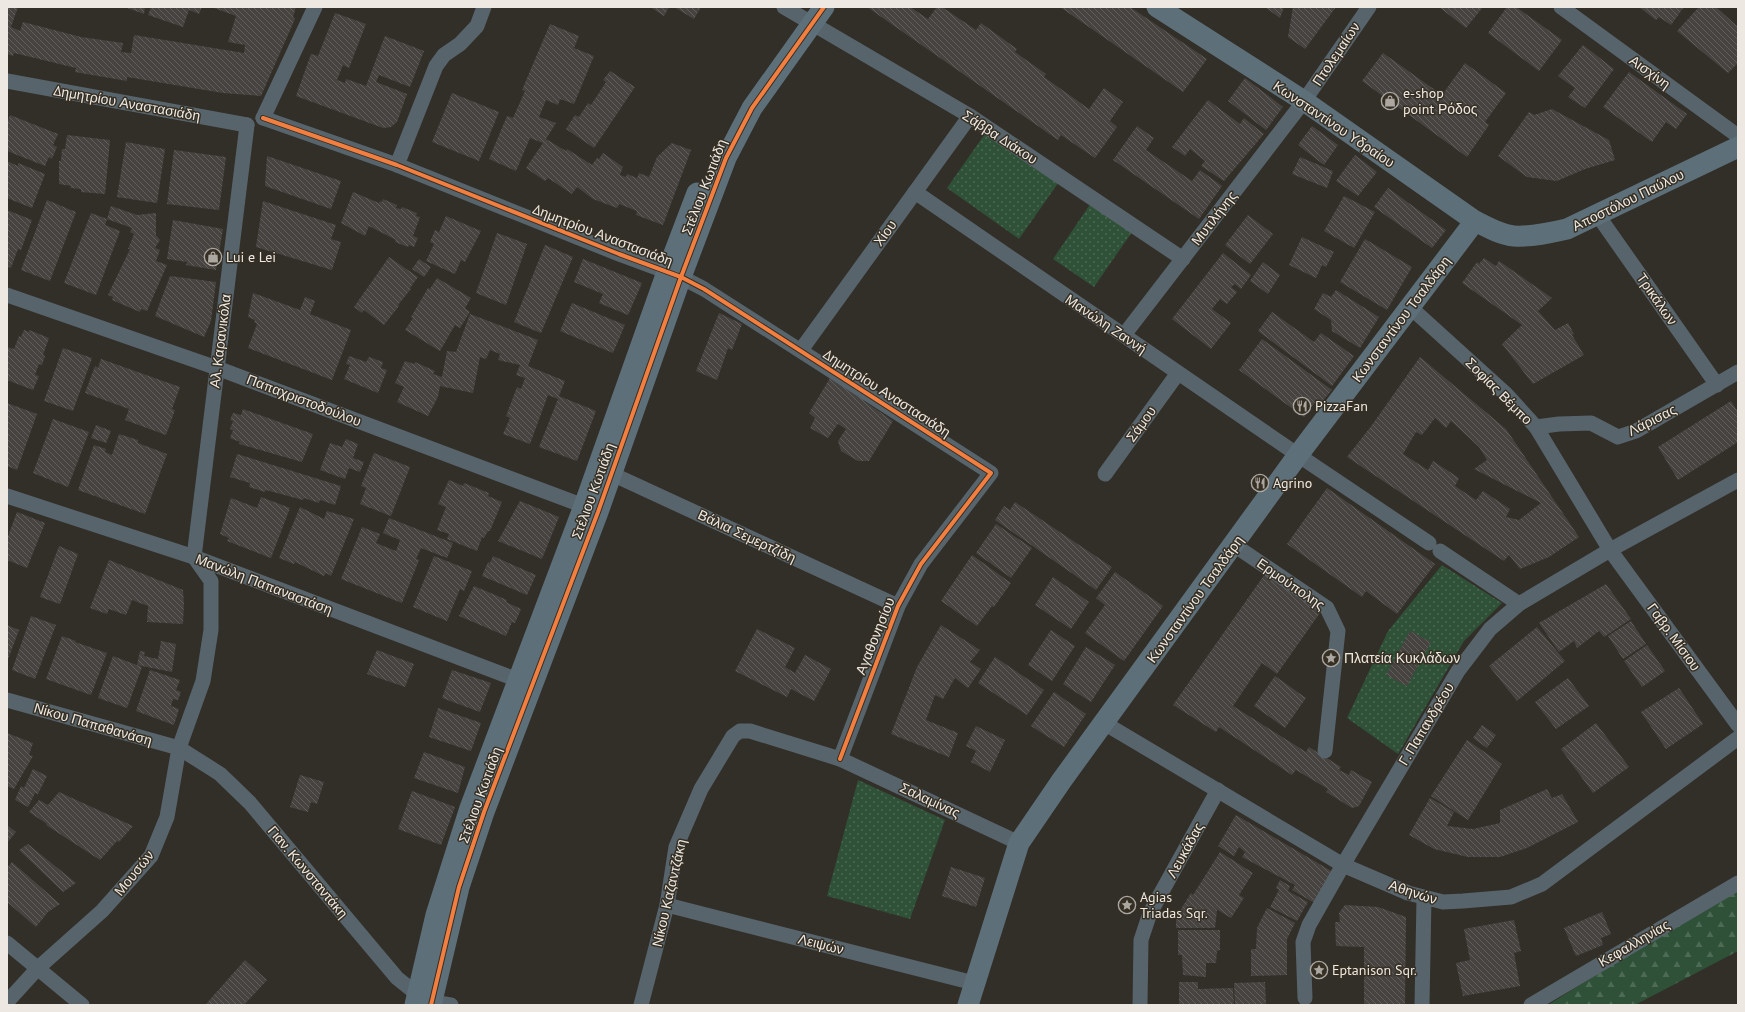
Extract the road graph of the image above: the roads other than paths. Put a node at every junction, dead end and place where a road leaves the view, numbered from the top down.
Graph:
1 (315, 7) edge
2 (484, 7) edge
3 (824, 7) edge
4 (1158, 7) edge
5 (1369, 7) edge
6 (1561, 7) edge
7 (801, 14) edge
8 (7, 81) edge
9 (1304, 101) junction
10 (970, 116) junction
11 (263, 118) junction
12 (247, 125) junction
13 (1738, 136) edge
14 (1738, 147) edge
15 (397, 165) junction
16 (915, 192) junction
17 (1597, 214) junction
18 (1475, 221) junction
19 (1513, 236) joint
20 (1183, 259) junction
21 (674, 275) junction
22 (7, 295) edge
23 (1410, 307) junction
24 (1124, 335) junction
25 (800, 350) junction
26 (217, 368) junction
27 (1738, 372) edge
28 (1178, 373) junction
29 (1717, 385) junction
30 (1536, 427) junction
31 (1298, 455) junction
32 (604, 472) junction
33 (991, 473) joint
34 (1105, 474) dead end
35 (1738, 480) edge
36 (7, 496) edge
37 (591, 509) junction
38 (1234, 545) junction
39 (1610, 550) junction
40 (194, 557) junction
41 (1519, 604) junction
42 (898, 606) junction
43 (518, 680) junction
44 (7, 700) edge
45 (1104, 723) junction
46 (1738, 725) edge
47 (1738, 738) edge
48 (179, 748) junction
49 (1325, 750) dead end
50 (840, 758) junction
51 (1218, 790) junction
52 (1019, 843) junction
53 (1343, 865) junction
54 (1738, 883) edge
55 (1424, 898) junction
56 (667, 905) junction
57 (7, 943) edge
58 (38, 968) junction
59 (974, 983) junction
60 (1305, 998) dead end
61 (7, 1002) edge
62 (429, 1002) edge
63 (82, 1005) edge
64 (641, 1005) edge
65 (968, 1005) edge
66 (1140, 1005) edge
67 (1422, 1005) edge
68 (1531, 1005) edge

1 - 11 street
2 - 15 street
3 - 7 street, Στέλιου Κωτιάδη
4 - 9 street, Κωνσταντίνου Υδραίου
5 - 9 street, Πτολεμαίων
6 - 13 street, Αισχίνη
7 - 10 street, Σάββα Διάκου
7 - 21 street, Στέλιου Κωτιάδη
8 - 12 street, Δημητρίου Αναστασιάδη
9 - 18 street, Κωνσταντίνου Υδραίου
9 - 20 street, Μυτιλήνης
10 - 16 street, Χίου
10 - 20 street, Σάββα Διάκου
11 - 12 street
11 - 15 street, Δημητρίου Αναστασιάδη
12 - 26 street, Αλ. Καρανικόλα
14 - 17 street, Αποστόλου Παύλου
15 - 21 street, Δημητρίου Αναστασιάδη
16 - 24 street, Μανώλη Ζαννή
16 - 25 street, Χίου
17 - 19 street, Αποστόλου Παύλου
17 - 29 street, Τρικάλων
18 - 19 street, Κωνσταντίνου Υδραίου
18 - 23 street, Κωνσταντίνου Τσαλδάρη
20 - 24 street, Μυτιλήνης
21 - 25 street, Δημητρίου Αναστασιάδη
21 - 32 street, Στέλιου Κωτιάδη
22 - 26 street, Παπαχριστοδούλου
23 - 30 street, Σοφίας Βέμπο
23 - 31 street, Κωνσταντίνου Τσαλδάρη
24 - 28 street, Μανώλη Ζαννή
25 - 33 street, Δημητρίου Αναστασιάδη
26 - 37 street, Παπαχριστοδούλου
26 - 40 street, Αλ. Καρανικόλα
27 - 29 street, Λάρισας
28 - 31 street, Μανώλη Ζαννή
28 - 34 street, Σάμου
29 - 30 street, Λάρισας
30 - 39 street, Σοφίας Βέμπο
31 - 38 street, Κωνσταντίνου Τσαλδάρη
31 - 41 street, Μανώλη Ζαννή
32 - 37 street, Στέλιου Κωτιάδη
32 - 42 street, Βάλια Σεμερτζίδη
33 - 42 street, Αγαθονησίου
35 - 39 street, Γ. Παπανδρέου
36 - 40 street, Μανώλη Παπαναστάση
37 - 43 street, Στέλιου Κωτιάδη
37 - 62 street, Στέλιου Κωτιάδη
38 - 45 street, Κωνσταντίνου Τσαλδάρη
38 - 49 street, Ερμούπολης
39 - 41 street, Γ. Παπανδρέου
39 - 46 street, Γαβρ. Μίσιου
40 - 43 street, Μανώλη Παπαναστάση
40 - 48 street, Μουσών
41 - 53 street, Γ. Παπανδρέου
42 - 50 street, Αγαθονησίου
43 - 62 street, Στέλιου Κωτιάδη
44 - 48 street, Νίκου Παπαθανάση
45 - 51 street, Αθηνών
45 - 52 street, Κωνσταντίνου Τσαλδάρη
47 - 55 street, Αθηνών
48 - 58 street, Μουσών
48 - 62 street, Γιαν. Κωνσταντάκη
50 - 52 street, Σαλαμίνας
50 - 56 street, Νίκου Καζαντζάκη
51 - 53 street, Αθηνών
51 - 66 street, Λευκάδας
52 - 59 street, Κωνσταντίνου Τσαλδάρη
53 - 55 street, Αθηνών
53 - 60 street, Γ. Παπανδρέου
54 - 68 street, Κεφαλληνίας
55 - 67 street
56 - 59 street, Λειψών
56 - 64 street, Νίκου Καζαντζάκη
57 - 58 street
58 - 61 street, Μουσών
58 - 63 street
59 - 65 street, Κωνσταντίνου Τσαλδάρη

